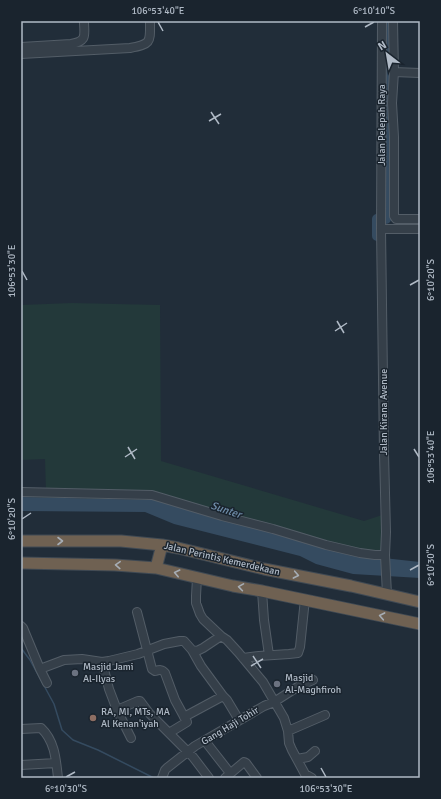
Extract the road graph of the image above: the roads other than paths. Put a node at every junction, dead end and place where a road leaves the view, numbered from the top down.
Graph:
1 (84, 21) edge
2 (150, 21) edge
3 (382, 21) edge
4 (393, 21) edge
5 (21, 47) edge
6 (21, 54) edge
7 (394, 72) junction
8 (420, 73) edge
9 (420, 219) edge
10 (420, 224) edge
11 (382, 227) junction
12 (420, 229) edge
13 (21, 492) edge
14 (21, 541) edge
15 (162, 545) junction
16 (385, 556) junction
17 (21, 563) edge
18 (156, 568) junction
19 (197, 578) junction
20 (262, 591) junction
21 (387, 594) junction
22 (305, 599) junction
23 (420, 602) edge
24 (137, 612) dead end
25 (420, 624) edge
26 (21, 626) edge
27 (221, 636) junction
28 (192, 650) junction
29 (147, 651) junction
30 (269, 655) junction
31 (243, 658) junction
32 (102, 662) junction
33 (40, 669) junction
34 (313, 680) dead end
35 (47, 683) dead end
36 (223, 696) junction
37 (274, 702) junction
38 (117, 710) junction
39 (325, 715) dead end
40 (184, 717) junction
41 (239, 720) junction
42 (21, 729) edge
43 (288, 731) junction
44 (169, 733) junction
45 (131, 738) dead end
46 (205, 741) junction
47 (315, 751) dead end
48 (187, 752) junction
49 (297, 760) junction
50 (56, 763) junction
51 (21, 765) edge
52 (227, 776) edge
53 (306, 777) edge
54 (58, 778) edge
55 (162, 778) edge
56 (209, 778) edge
57 (257, 778) edge

1 - 5 street
2 - 6 street
3 - 11 street, Jalan Pelepah Raya
4 - 7 street, Jalan Pelepah Raya
7 - 8 street
7 - 9 street, Jalan Pelepah Raya
10 - 11 street
11 - 12 street
11 - 16 street, Jalan Kirana Avenue
13 - 16 street
14 -> 15 highway, Jalan Perintis Kemerdekaan
15 - 18 highway
15 -> 21 highway, Jalan Perintis Kemerdekaan
16 - 21 street, Jalan Kirana Avenue
18 -> 17 highway
19 -> 18 highway
20 -> 19 highway
19 - 27 street
20 - 22 highway
20 - 30 street
21 - 23 highway, Jalan Perintis Kemerdekaan
25 -> 22 highway
22 - 30 street
24 - 29 street
26 - 33 street
27 - 28 street
27 - 31 street
28 - 29 street
28 - 36 street
29 - 32 street
29 - 40 street
30 - 31 street
31 - 37 street
32 - 33 street
32 - 38 street
33 - 35 street
34 - 37 street, Gang Haji Tohir
36 - 40 street
36 - 41 street
37 - 41 street, Gang Haji Tohir
37 - 43 street
38 - 44 street
38 - 45 street
39 - 43 street
40 - 44 street
41 - 46 street, Gang Haji Tohir
42 - 50 street
43 - 49 street
44 - 48 street
46 - 48 street, Gang Haji Tohir
46 - 52 street
47 - 49 street
48 - 55 street, Gang Haji Tohir
48 - 56 street
49 - 53 street
50 - 51 street
50 - 54 street
52 - 57 street

